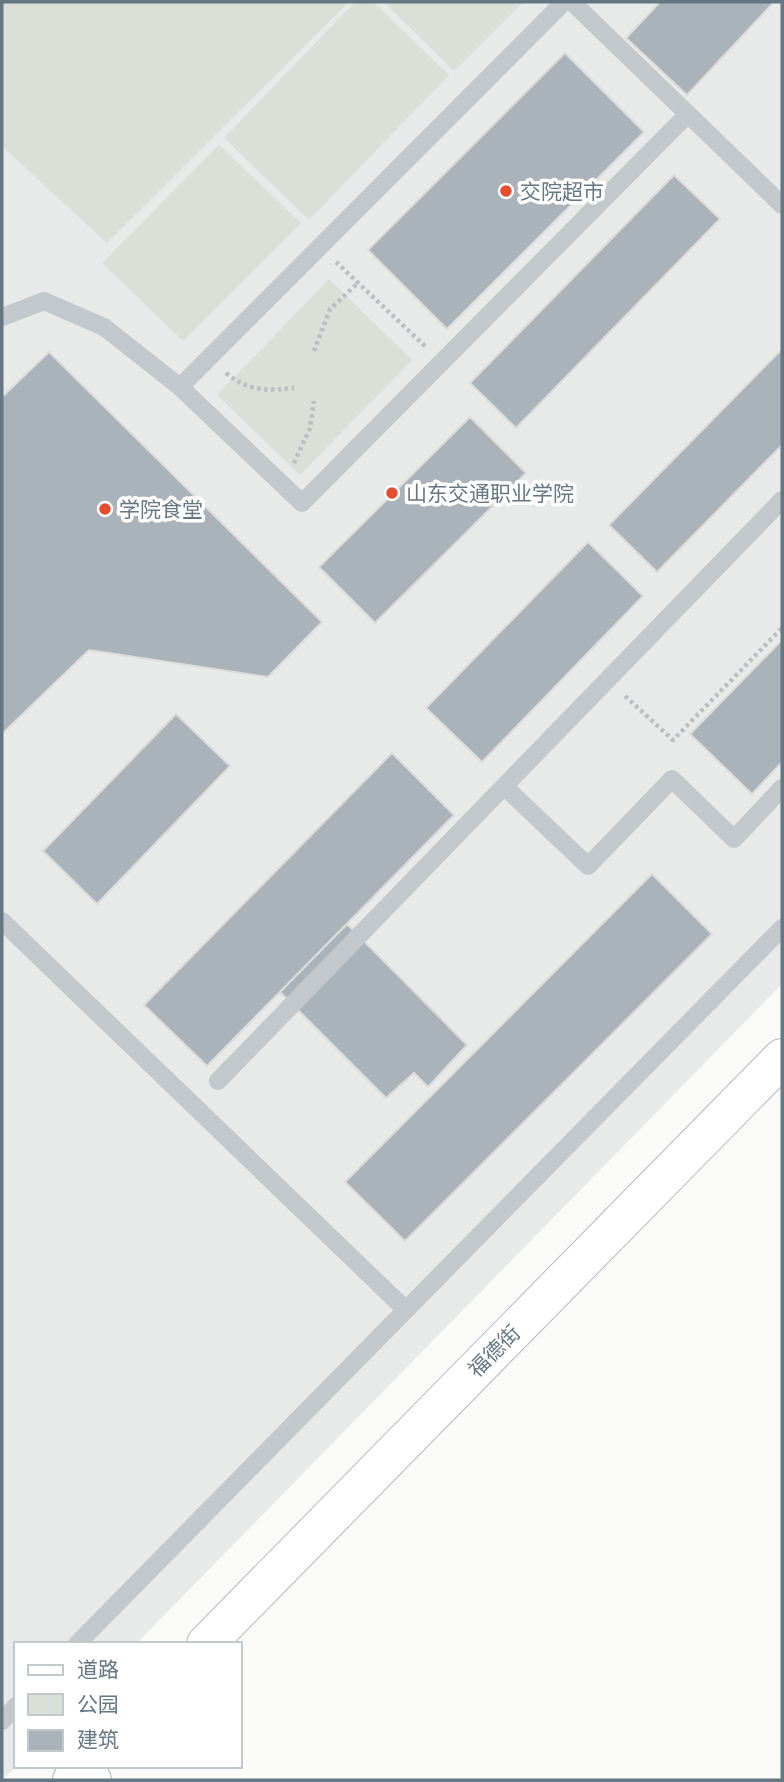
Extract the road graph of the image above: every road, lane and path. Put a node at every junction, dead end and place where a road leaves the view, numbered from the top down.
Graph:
1 (564, 2) edge
2 (572, 2) edge
3 (688, 114) junction
4 (782, 205) edge
5 (320, 246) junction
6 (357, 284) junction
7 (2, 317) edge
8 (314, 351) dead end
9 (209, 358) junction
10 (442, 362) junction
11 (180, 387) junction
12 (294, 388) dead end
13 (314, 401) dead end
14 (284, 486) junction
15 (782, 500) edge
16 (782, 628) edge
17 (609, 681) junction
18 (506, 788) junction
19 (782, 788) edge
20 (2, 921) edge
21 (782, 928) edge
22 (782, 1058) edge
23 (218, 1081) dead end
24 (406, 1310) junction
25 (80, 1642) edge
26 (208, 1642) edge

1 - 5 lane
2 - 3 lane
3 - 4 lane
3 - 10 lane
5 - 6 path
5 - 9 lane
6 - 8 path
6 - 10 path
7 - 11 lane
9 - 11 lane
9 - 12 path
10 - 14 lane
11 - 14 lane
13 - 14 path
15 - 17 lane
16 - 17 path
17 - 18 lane
18 - 19 lane
18 - 23 lane
20 - 24 lane
21 - 24 lane
22 - 26 street, 福德街
24 - 25 lane

